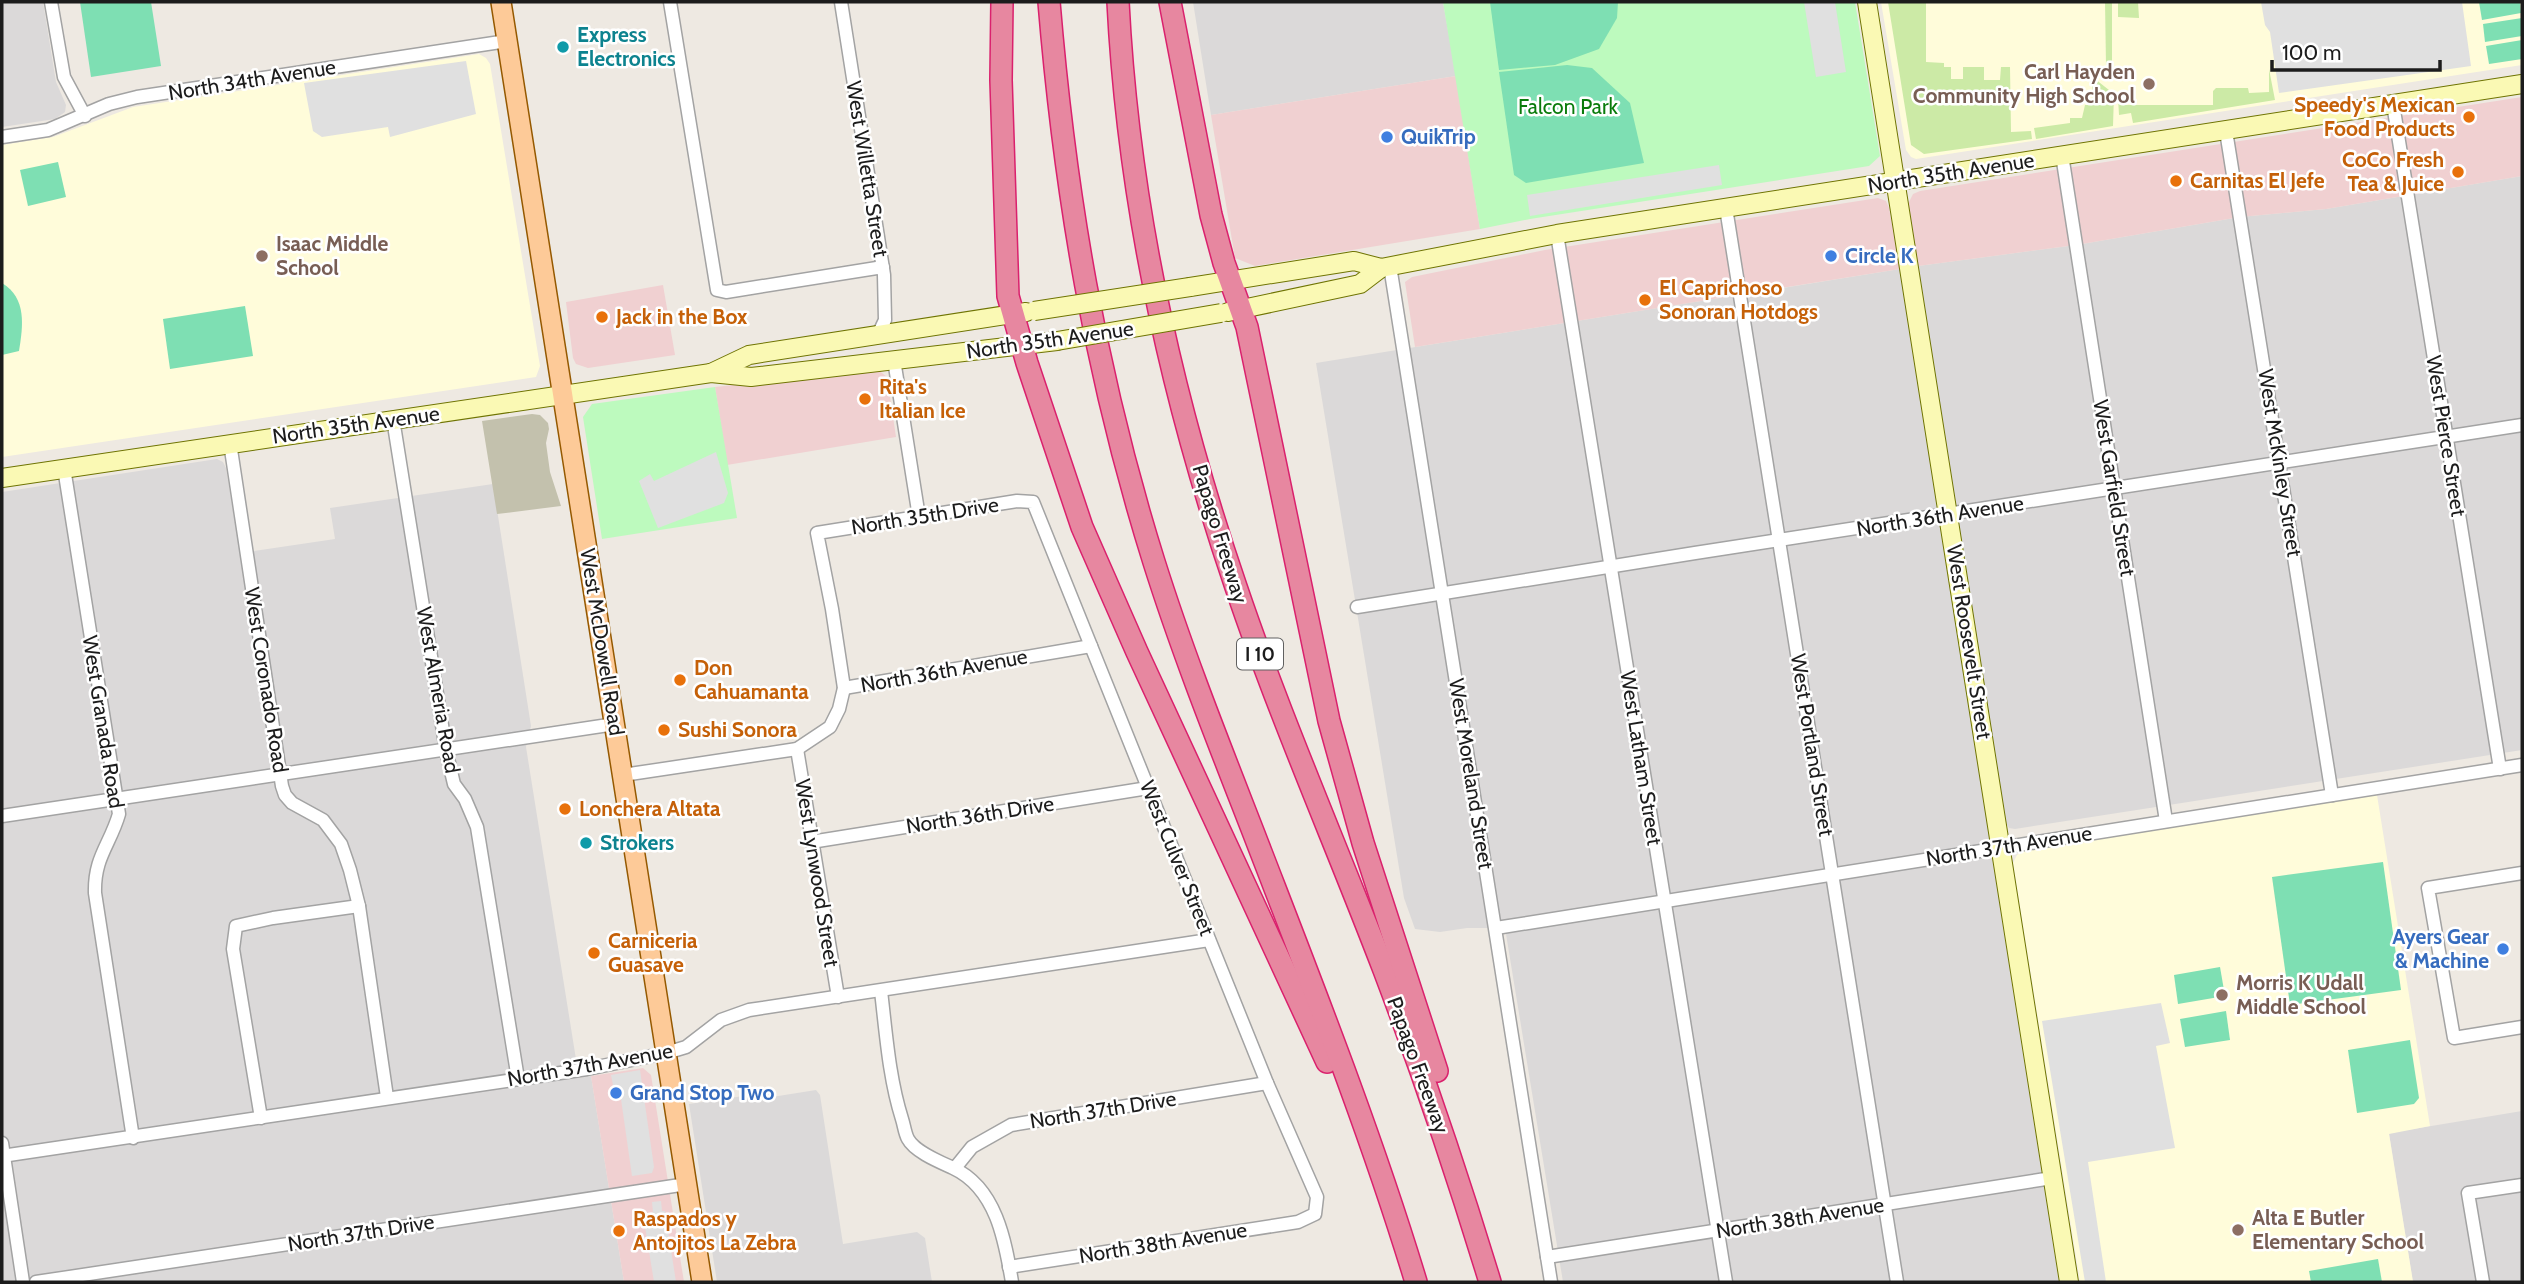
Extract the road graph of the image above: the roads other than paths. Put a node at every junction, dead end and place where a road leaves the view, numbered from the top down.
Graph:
1 (51, 2) edge
2 (501, 2) edge
3 (670, 2) edge
4 (841, 2) edge
5 (1002, 2) edge
6 (1049, 2) edge
7 (1118, 2) edge
8 (1170, 2) edge
9 (1867, 2) edge
10 (507, 41) junction
11 (2522, 84) edge
12 (2393, 104) junction
13 (85, 116) junction
14 (2226, 131) junction
15 (2, 137) edge
16 (2062, 155) junction
17 (1895, 182) junction
18 (1726, 208) junction
19 (1557, 234) junction
20 (883, 267) junction
21 (1385, 267) junction
22 (1222, 282) junction
23 (1231, 312) junction
24 (1024, 313) junction
25 (878, 335) junction
26 (1030, 346) junction
27 (894, 360) junction
28 (711, 373) junction
29 (563, 394) junction
30 (393, 419) junction
31 (2522, 425) edge
32 (2447, 437) junction
33 (230, 443) junction
34 (2280, 463) junction
35 (64, 468) junction
36 (2, 478) edge
37 (2114, 489) junction
38 (1033, 502) joint
39 (1948, 514) junction
40 (919, 517) junction
41 (1779, 541) junction
42 (1611, 567) junction
43 (1443, 593) junction
44 (1357, 607) dead end
45 (1091, 646) junction
46 (844, 688) junction
47 (615, 724) junction
48 (797, 749) junction
49 (446, 750) junction
50 (2522, 765) edge
51 (2500, 769) junction
52 (281, 775) junction
53 (623, 775) junction
54 (1149, 788) junction
55 (2332, 795) junction
56 (116, 800) junction
57 (2, 816) edge
58 (2166, 821) junction
59 (811, 842) junction
60 (2002, 848) junction
61 (2522, 873) edge
62 (1832, 874) junction
63 (1664, 901) junction
64 (359, 906) junction
65 (1496, 928) junction
66 (1209, 940) junction
67 (881, 991) junction
68 (838, 997) junction
69 (2522, 1027) edge
70 (666, 1054) junction
71 (518, 1079) junction
72 (1267, 1083) junction
73 (387, 1097) junction
74 (261, 1118) junction
75 (133, 1138) junction
76 (2, 1152) edge
77 (955, 1168) junction
78 (2052, 1178) junction
79 (687, 1184) junction
80 (2522, 1185) edge
81 (1885, 1204) junction
82 (1315, 1214) joint
83 (1719, 1230) junction
84 (1406, 1247) junction
85 (1547, 1257) junction
86 (1009, 1267) junction
87 (23, 1282) edge
88 (36, 1282) edge
89 (702, 1282) edge
90 (1012, 1282) edge
91 (1416, 1282) edge
92 (1491, 1282) edge
93 (1551, 1282) edge
94 (1726, 1282) edge
95 (1897, 1282) edge
96 (2069, 1282) edge
97 (2483, 1282) edge

1 - 13 street
2 - 10 main road, West McDowell Road
3 - 20 street
4 - 20 street, West Willetta Street
5 - 24 highway
6 - 84 highway
7 - 92 highway, Papago Freeway / I 10
8 - 22 highway
9 - 17 main road, West Roosevelt Street
10 - 13 street, North 34th Avenue
10 - 29 main road, West McDowell Road
11 - 12 main road, North 35th Avenue
12 - 14 main road, North 35th Avenue
12 - 32 street, West Pierce Street
13 - 15 street, North 34th Avenue
14 - 16 main road, North 35th Avenue
14 - 34 street, West McKinley Street
16 - 17 main road, North 35th Avenue
16 - 37 street, West Garfield Street
17 - 18 main road, North 35th Avenue
17 - 39 main road, West Roosevelt Street
18 - 19 main road, North 35th Avenue
18 - 41 street, West Portland Street
19 - 21 main road, North 35th Avenue
19 - 42 street, West Latham Street
20 - 25 street, West Willetta Street
21 - 22 main road, North 35th Avenue
21 - 23 main road, North 35th Avenue
21 - 43 street, West Moreland Street
22 - 23 highway
22 - 24 main road, North 35th Avenue, bridge
23 - 26 main road, North 35th Avenue, bridge
23 - 92 highway
24 - 25 main road, North 35th Avenue
24 - 26 highway
25 - 28 main road, North 35th Avenue
26 - 27 main road, North 35th Avenue
26 - 84 highway
27 - 28 main road, North 35th Avenue
27 - 40 street
28 - 29 main road, North 35th Avenue
29 - 30 main road, North 35th Avenue
29 - 47 main road, West McDowell Road
30 - 33 main road, North 35th Avenue
30 - 49 street, West Almeria Road
31 - 32 street, North 36th Avenue
32 - 34 street, North 36th Avenue
32 - 51 street, West Pierce Street
33 - 35 main road, North 35th Avenue
33 - 52 street, West Coronado Road
34 - 37 street, North 36th Avenue
34 - 55 street, West McKinley Street
35 - 36 main road, North 35th Avenue
35 - 56 street, West Granada Road
37 - 39 street, North 36th Avenue
37 - 58 street, West Garfield Street
38 - 40 street, North 35th Drive
38 - 45 street, West Culver Street
39 - 41 street, North 36th Avenue
39 - 60 main road, West Roosevelt Street
40 - 46 street, North 35th Drive
41 - 42 street, North 36th Avenue
41 - 62 street, West Portland Street
42 - 43 street, North 36th Avenue
42 - 63 street, West Latham Street
43 - 44 street, North 36th Avenue
43 - 65 street, West Moreland Street
45 - 46 street, North 36th Avenue
45 - 54 street, West Culver Street
46 - 48 street, North 36th Avenue
47 - 49 street
47 - 53 main road, West McDowell Road
48 - 53 street, North 36th Avenue
48 - 59 street, West Lynwood Street
49 - 52 street
49 - 71 street, West Almeria Road
50 - 51 street, North 37th Avenue
51 - 55 street, North 37th Avenue
52 - 56 street
52 - 64 street, West Coronado Road
53 - 70 main road, West McDowell Road
54 - 59 street, North 36th Drive
54 - 66 street, West Culver Street
55 - 58 street, North 37th Avenue
56 - 57 street
56 - 75 street, West Granada Road
58 - 60 street, North 37th Avenue
59 - 68 street, West Lynwood Street
60 - 62 street, North 37th Avenue
60 - 78 main road, West Roosevelt Street
61 - 69 street
62 - 63 street, North 37th Avenue
62 - 81 street, West Portland Street
63 - 65 street, North 37th Avenue
63 - 83 street, West Latham Street
64 - 73 street, West Coronado Road
64 - 74 street
65 - 85 street, West Moreland Street
66 - 67 street, North 37th Avenue
66 - 72 street, West Culver Street
67 - 68 street, North 37th Avenue
67 - 77 street
68 - 70 street, North 37th Avenue
70 - 71 street, North 37th Avenue
70 - 79 main road, West McDowell Road
71 - 73 street, North 37th Avenue
72 - 77 street, North 37th Drive
72 - 82 street, West Culver Street
73 - 74 street, North 37th Avenue
74 - 75 street, North 37th Avenue
75 - 76 street, North 37th Avenue
76 - 87 street
77 - 86 street
78 - 81 street, North 38th Avenue
78 - 96 main road, West Roosevelt Street
79 - 88 street, North 37th Drive
79 - 89 main road, West McDowell Road
80 - 97 street
81 - 83 street, North 38th Avenue
81 - 95 street, West Portland Street
82 - 86 street, North 38th Avenue
83 - 85 street, North 38th Avenue
83 - 94 street, West Latham Street
84 - 91 highway
85 - 93 street, West Moreland Street
86 - 90 street

